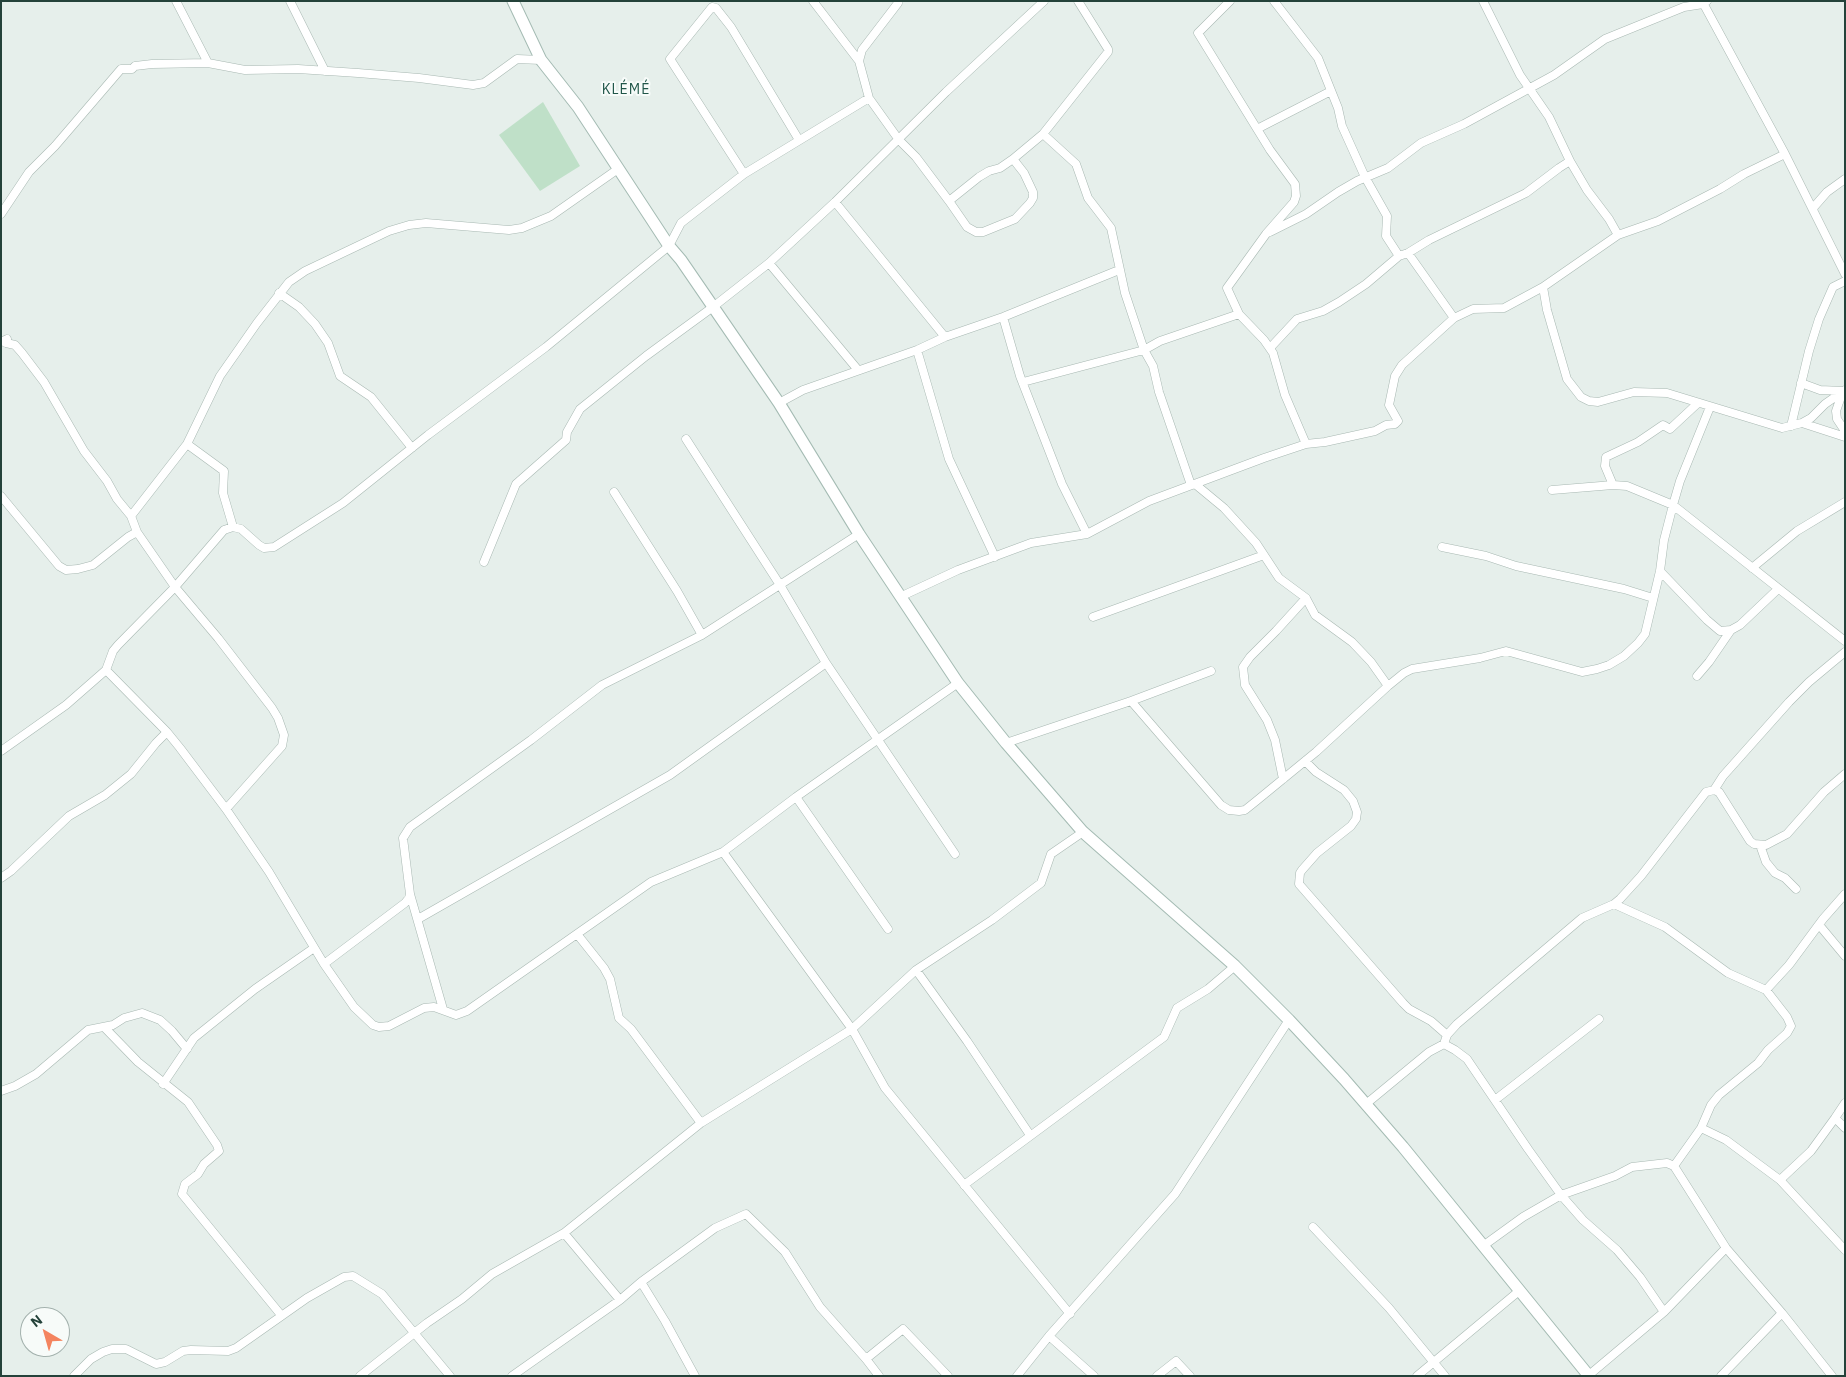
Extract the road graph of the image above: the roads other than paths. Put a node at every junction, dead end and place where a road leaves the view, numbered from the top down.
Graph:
1 (176, 1) edge
2 (290, 1) edge
3 (513, 1) edge
4 (813, 1) edge
5 (1044, 1) edge
6 (1078, 1) edge
7 (1230, 1) edge
8 (1274, 1) edge
9 (1483, 1) edge
10 (1704, 2) edge
11 (898, 3) dead end
12 (541, 60) junction
13 (859, 61) junction
14 (208, 63) junction
15 (325, 71) junction
16 (1530, 89) junction
17 (1331, 91) junction
18 (869, 98) junction
19 (1258, 129) junction
20 (1043, 134) junction
21 (799, 140) junction
22 (899, 140) junction
23 (1785, 154) junction
24 (1013, 159) junction
25 (1570, 161) junction
26 (618, 169) junction
27 (744, 174) junction
28 (1365, 177) junction
29 (1845, 179) edge
30 (835, 202) junction
31 (949, 202) junction
32 (1813, 208) junction
33 (1, 214) edge
34 (1266, 234) junction
35 (1618, 235) junction
36 (669, 246) junction
37 (1408, 253) junction
38 (1399, 256) junction
39 (769, 263) junction
40 (1119, 270) junction
41 (1845, 274) edge
42 (1845, 282) edge
43 (1543, 287) junction
44 (279, 293) junction
45 (713, 307) junction
46 (1240, 314) junction
47 (1003, 317) junction
48 (1454, 318) junction
49 (945, 337) junction
50 (1, 342) edge
51 (1270, 348) junction
52 (917, 350) junction
53 (1144, 350) junction
54 (858, 370) junction
55 (1023, 382) junction
56 (1801, 384) junction
57 (1844, 390) edge
58 (779, 403) junction
59 (1698, 403) junction
60 (1710, 407) junction
61 (1802, 423) junction
62 (1791, 426) junction
63 (1845, 431) edge
64 (1845, 437) edge
65 (686, 439) dead end
66 (187, 444) junction
67 (1306, 444) junction
68 (412, 448) junction
69 (1193, 484) junction
70 (1613, 485) junction
71 (1552, 490) dead end
72 (614, 492) dead end
73 (1, 496) edge
74 (1845, 502) edge
75 (1673, 505) junction
76 (131, 516) junction
77 (233, 527) junction
78 (137, 532) junction
79 (859, 534) junction
80 (1087, 534) junction
81 (1442, 547) dead end
82 (1264, 555) junction
83 (995, 557) junction
84 (484, 562) dead end
85 (1752, 568) junction
86 (1660, 571) junction
87 (780, 585) junction
88 (175, 587) junction
89 (1778, 589) junction
90 (902, 596) junction
91 (1306, 598) junction
92 (1653, 598) junction
93 (1093, 617) dead end
94 (1731, 630) junction
95 (702, 635) junction
96 (1845, 641) edge
97 (1845, 652) edge
98 (826, 663) junction
99 (106, 670) junction
100 (1211, 672) dead end
101 (1697, 676) dead end
102 (958, 683) junction
103 (1388, 686) junction
104 (1131, 701) junction
105 (167, 732) junction
106 (877, 741) junction
107 (1006, 743) junction
108 (1, 751) edge
109 (1305, 761) junction
110 (1844, 777) edge
111 (1283, 779) junction
112 (1714, 790) junction
113 (796, 797) junction
114 (226, 809) junction
115 (1083, 832) junction
116 (1760, 845) junction
117 (723, 852) junction
118 (955, 854) dead end
119 (1, 878) edge
120 (1796, 889) dead end
121 (410, 894) junction
122 (1845, 894) edge
123 (1614, 904) junction
124 (418, 919) junction
125 (1820, 926) junction
126 (888, 930) dead end
127 (576, 934) junction
128 (314, 948) junction
129 (1845, 956) edge
130 (324, 964) junction
131 (1235, 966) junction
132 (916, 970) junction
133 (1766, 990) junction
134 (443, 1009) junction
135 (1599, 1019) dead end
136 (1289, 1020) junction
137 (104, 1027) junction
138 (852, 1029) junction
139 (1447, 1034) junction
140 (1444, 1044) junction
141 (187, 1049) junction
142 (163, 1084) junction
143 (1, 1091) edge
144 (1495, 1100) junction
145 (1845, 1103) edge
146 (1366, 1104) junction
147 (1835, 1118) junction
148 (701, 1123) junction
149 (1701, 1128) junction
150 (1845, 1128) edge
151 (1030, 1135) junction
152 (1674, 1166) junction
153 (1780, 1180) junction
154 (964, 1185) junction
155 (1561, 1195) junction
156 (1314, 1227) dead end
157 (564, 1233) junction
158 (1483, 1246) junction
159 (1726, 1248) junction
160 (1845, 1250) edge
161 (641, 1282) junction
162 (1519, 1290) junction
163 (620, 1300) junction
164 (1664, 1312) junction
165 (1782, 1313) junction
166 (1070, 1314) junction
167 (281, 1315) junction
168 (414, 1332) junction
169 (1049, 1336) junction
170 (866, 1359) junction
171 (1433, 1362) junction
172 (74, 1376) edge
173 (360, 1376) edge
174 (450, 1376) edge
175 (512, 1376) edge
176 (695, 1376) edge
177 (878, 1376) edge
178 (948, 1376) edge
179 (1017, 1376) edge
180 (1094, 1376) edge
181 (1157, 1376) edge
182 (1190, 1376) edge
183 (1417, 1376) edge
184 (1445, 1376) edge
185 (1589, 1376) edge
186 (1721, 1376) edge
187 (1832, 1376) edge

1 - 14 street
2 - 15 street
3 - 12 street
4 - 13 street
5 - 22 street
6 - 20 street
7 - 19 street
8 - 17 street
9 - 16 street
10 - 16 street
10 - 23 street
11 - 13 street
12 - 15 street
12 - 26 street
13 - 18 street
14 - 15 street
14 - 33 street
16 - 25 street
16 - 28 street
17 - 19 street
17 - 28 street
18 - 21 street
18 - 22 street
19 - 34 street
20 - 24 street
20 - 40 street
21 - 27 street
21 - 27 street
22 - 30 street
22 - 31 street
23 - 32 street
23 - 35 street
24 - 31 street
24 - 31 street
25 - 35 street
25 - 37 street
26 - 36 street
26 - 44 street
27 - 36 street
28 - 34 street
28 - 38 street
29 - 32 street
30 - 39 street
30 - 49 street
32 - 41 street
34 - 46 street
35 - 43 street
36 - 45 street
36 - 68 street
37 - 38 street
37 - 48 street
38 - 51 street
39 - 45 street
39 - 54 street
40 - 47 street
40 - 53 street
42 - 56 street
43 - 48 street
43 - 59 street
44 - 66 street
44 - 68 street
45 - 58 street
45 - 84 street
46 - 51 street
46 - 53 street
47 - 49 street
47 - 55 street
48 - 67 street
49 - 52 street
50 - 76 street
51 - 67 street
52 - 54 street
52 - 83 street
53 - 55 street
53 - 69 street
54 - 58 street
55 - 80 street
56 - 57 street
56 - 62 street
57 - 61 street
57 - 63 street
58 - 79 street
59 - 60 street
59 - 70 street
60 - 62 street
60 - 75 street
61 - 62 street
61 - 64 street
65 - 87 street
66 - 76 street
66 - 77 street
67 - 69 street
68 - 77 street
69 - 80 street
69 - 82 street
70 - 71 street
70 - 75 street
72 - 95 street
73 - 78 street
74 - 85 street
75 - 85 street
75 - 86 street
76 - 78 street
77 - 88 street
78 - 88 street
79 - 87 street
79 - 90 street
80 - 83 street
81 - 92 street
82 - 91 street
82 - 93 street
83 - 90 street
85 - 89 street
86 - 92 street
86 - 94 street
87 - 95 street
87 - 98 street
88 - 99 street
88 - 114 street
89 - 94 street
89 - 96 street
90 - 102 street
91 - 103 street
91 - 111 street
92 - 103 street
94 - 101 street
95 - 121 street
97 - 112 street
98 - 106 street
98 - 124 street
99 - 105 street
99 - 108 street
100 - 104 street
102 - 106 street
102 - 107 street
103 - 109 street
104 - 107 street
104 - 111 street
105 - 114 street
105 - 119 street
106 - 113 street
106 - 118 street
107 - 115 street
109 - 111 street
109 - 139 street
110 - 116 street
112 - 116 street
112 - 123 street
113 - 117 street
113 - 126 street
114 - 128 street
115 - 131 street
115 - 132 street
116 - 120 street
117 - 127 street
117 - 138 street
121 - 124 street
121 - 130 street
122 - 125 street
123 - 133 street
123 - 139 street
124 - 134 street
125 - 129 street
125 - 133 street
127 - 134 street
127 - 148 street
128 - 130 street
128 - 141 street
130 - 134 street
131 - 136 street
131 - 151 street
132 - 138 street
132 - 151 street
133 - 149 street
135 - 144 street
136 - 146 street
136 - 166 street
137 - 141 street
137 - 142 street
137 - 143 street
138 - 148 street
138 - 154 street
139 - 140 street
140 - 144 street
140 - 146 street
141 - 142 street
142 - 167 street
144 - 155 street
145 - 147 street
146 - 158 street
147 - 150 street
147 - 153 street
148 - 157 street
149 - 152 street
149 - 153 street
151 - 154 street
152 - 155 street
152 - 159 street
153 - 160 street
154 - 166 street
155 - 158 street
155 - 164 street
156 - 171 street
157 - 163 street
157 - 168 street
158 - 162 street
159 - 164 street
159 - 165 street
161 - 163 street
161 - 170 street
161 - 176 street
162 - 171 street
162 - 185 street
163 - 175 street
164 - 185 street
165 - 186 street
165 - 187 street
166 - 169 street
167 - 168 street
167 - 172 street
168 - 173 street
168 - 174 street
169 - 179 street
169 - 180 street
170 - 177 street
170 - 178 street
171 - 183 street
171 - 184 street
181 - 182 street

